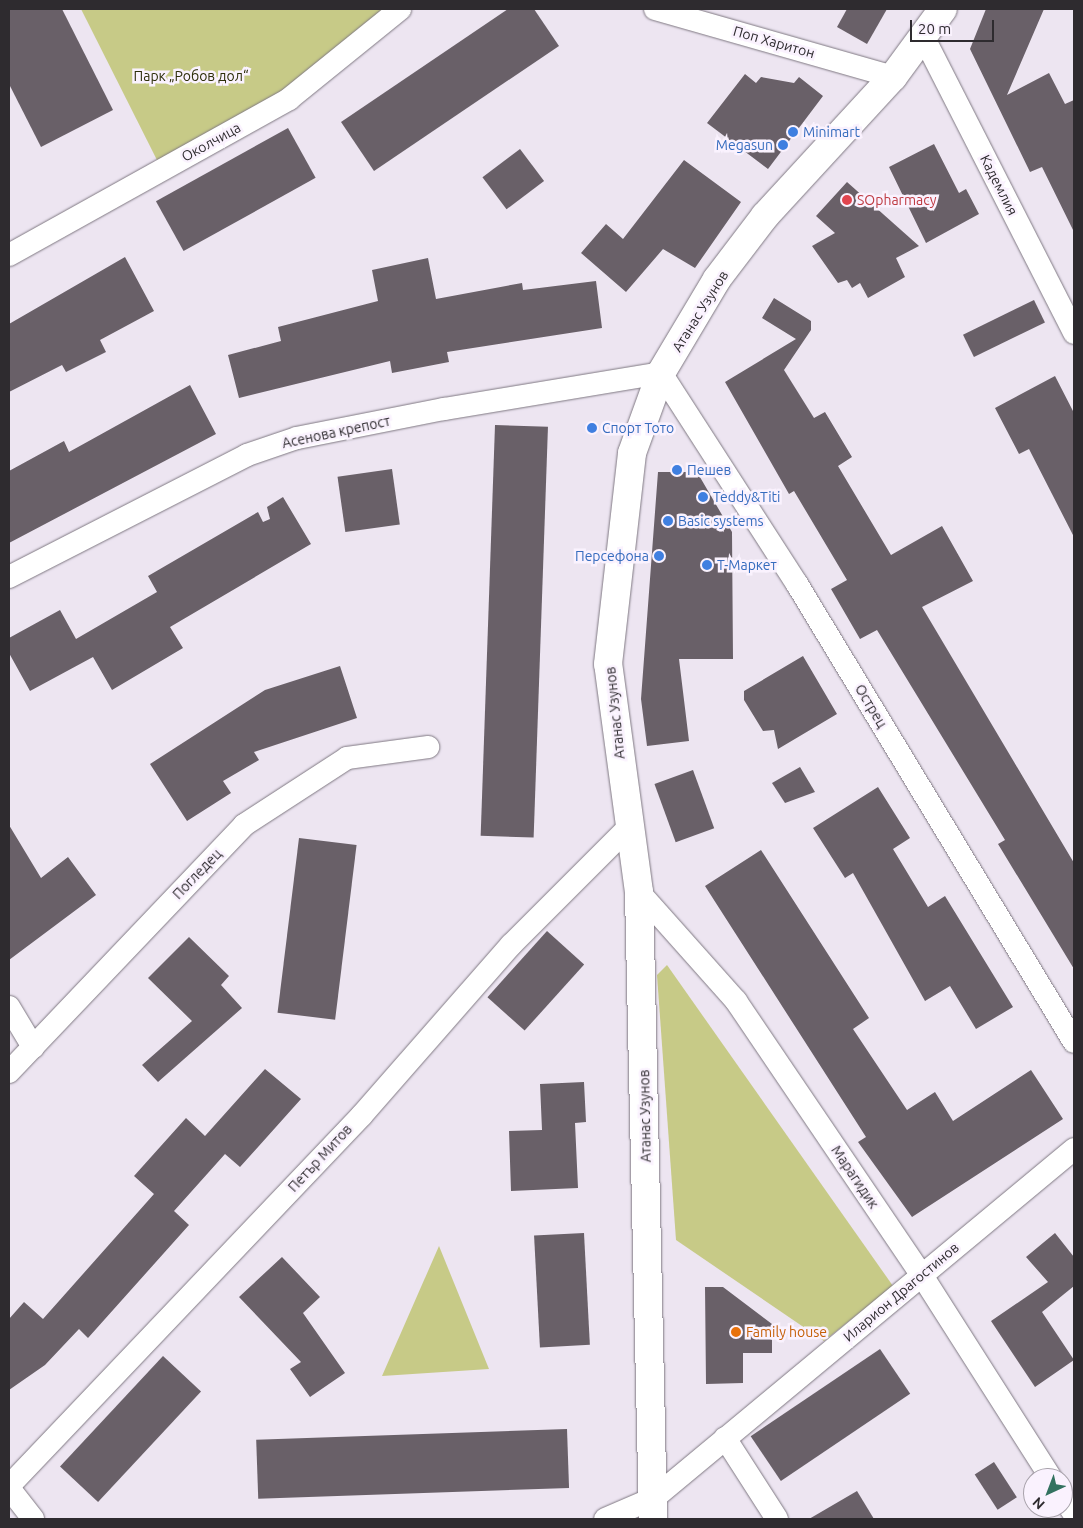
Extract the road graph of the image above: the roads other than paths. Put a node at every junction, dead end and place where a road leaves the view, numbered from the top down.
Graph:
1 (400, 9) edge
2 (655, 9) edge
3 (943, 9) edge
4 (924, 38) junction
5 (893, 77) junction
6 (9, 255) edge
7 (1074, 332) edge
8 (661, 373) junction
9 (9, 577) edge
10 (428, 747) dead end
11 (628, 828) junction
12 (639, 892) junction
13 (9, 1007) edge
14 (1074, 1042) edge
15 (33, 1047) junction
16 (9, 1072) edge
17 (1074, 1149) edge
18 (921, 1274) junction
19 (725, 1438) junction
20 (1045, 1468) edge
21 (9, 1487) edge
22 (654, 1509) edge
23 (33, 1519) edge
24 (605, 1519) edge
25 (777, 1519) edge

1 - 6 street, Околчица
2 - 5 street, Поп Харитон
3 - 4 street, Атанас Узунов
4 - 5 street, Атанас Узунов
4 - 7 street, Кадемлия
5 - 8 street, Атанас Узунов
8 - 9 street, Асенова крепост
8 - 11 street, Атанас Узунов
8 - 14 street, Острец
10 - 15 street, Погледец
11 - 12 street, Атанас Узунов
11 - 21 street, Петър Митов
12 - 18 street, Марагидик
12 - 22 street, Атанас Узунов
13 - 15 street
15 - 16 street, Погледец
17 - 18 street, Иларион Драгостинов
18 - 19 street, Иларион Драгостинов
18 - 20 street, Марагидик
19 - 22 street, Иларион Драгостинов
19 - 25 street
21 - 23 street
22 - 24 street, Иларион Драгостинов

